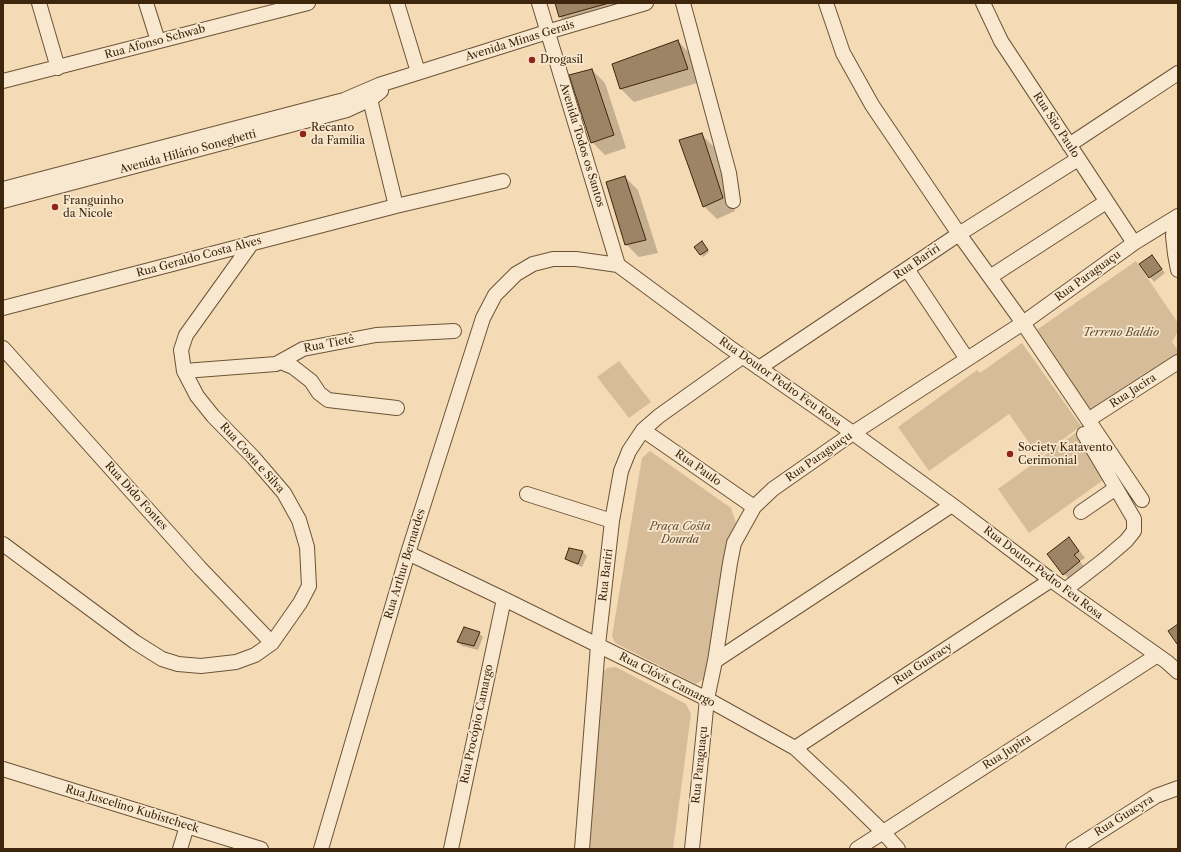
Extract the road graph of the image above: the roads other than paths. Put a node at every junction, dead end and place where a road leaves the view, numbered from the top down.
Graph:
1 (39, 3) edge
2 (146, 3) edge
3 (308, 3) edge
4 (397, 3) edge
5 (539, 3) edge
6 (646, 3) edge
7 (683, 3) edge
8 (826, 3) edge
9 (983, 3) edge
10 (547, 32) junction
11 (158, 40) junction
12 (58, 68) junction
13 (418, 72) junction
14 (1178, 73) edge
15 (3, 81) edge
16 (369, 94) junction
17 (1069, 145) junction
18 (1078, 159) junction
19 (503, 181) dead end
20 (51, 183) junction
21 (3, 189) edge
22 (3, 201) edge
23 (733, 201) dead end
24 (1106, 202) junction
25 (396, 206) junction
26 (1177, 217) edge
27 (959, 234) junction
28 (252, 243) junction
29 (1134, 243) junction
30 (618, 265) junction
31 (907, 269) junction
32 (1178, 270) edge
33 (990, 277) junction
34 (503, 286) joint
35 (3, 308) edge
36 (1022, 323) junction
37 (454, 331) dead end
38 (3, 348) edge
39 (742, 357) junction
40 (967, 360) junction
41 (281, 362) junction
42 (1178, 362) edge
43 (759, 368) junction
44 (184, 371) junction
45 (397, 408) dead end
46 (1088, 420) junction
47 (643, 430) junction
48 (853, 433) junction
49 (1084, 434) dead end
50 (1116, 488) junction
51 (527, 494) dead end
52 (1142, 500) dead end
53 (952, 505) junction
54 (754, 507) junction
55 (1081, 512) dead end
56 (612, 521) junction
57 (3, 544) edge
58 (408, 553) junction
59 (1051, 580) junction
60 (1065, 590) junction
61 (504, 599) junction
62 (272, 643) junction
63 (598, 645) junction
64 (1167, 657) edge
65 (715, 661) junction
66 (1178, 672) edge
67 (707, 700) junction
68 (795, 748) junction
69 (3, 769) edge
70 (1178, 788) edge
71 (187, 826) junction
72 (883, 832) junction
73 (180, 849) edge
74 (261, 849) edge
75 (321, 849) edge
76 (451, 849) edge
77 (582, 849) edge
78 (692, 849) edge
79 (857, 849) edge
80 (898, 849) edge
81 (1073, 849) edge

1 - 12 street
2 - 11 street
3 - 11 street, Rua Afonso Schwab
4 - 13 street
5 - 10 street, Avenida Todos os Santos
6 - 10 street, Avenida Minas Gerais
7 - 23 street
8 - 27 street
9 - 17 street, Rua São Paulo
10 - 13 street, Avenida Minas Gerais
10 - 30 street, Avenida Todos os Santos
11 - 12 street, Rua Afonso Schwab
12 - 15 street, Rua Afonso Schwab
13 - 16 street, Avenida Minas Gerais
14 - 17 street
16 - 20 street, Avenida Hilário Soneghetti
16 - 25 street
17 - 18 street, Rua São Paulo
18 - 24 street, Rua São Paulo
18 - 27 street, Rua Bariri
19 - 25 street, Rua Geraldo Costa Alves
20 - 21 street, Avenida Hilário Soneghetti
20 - 22 street, Avenida Hilário Soneghetti
24 - 29 street, Rua São Paulo
24 - 33 street
25 - 28 street, Rua Geraldo Costa Alves
26 - 29 street, Rua Paraguaçu
26 - 32 street
27 - 31 street, Rua Bariri
27 - 33 street
28 - 35 street, Rua Geraldo Costa Alves
28 - 44 street, Rua Costa e Silva
29 - 36 street, Rua Paraguaçu
30 - 34 street, Rua Doutor Pedro Feu Rosa
30 - 39 street, Rua Doutor Pedro Feu Rosa
31 - 40 street
31 - 43 street, Rua Bariri
33 - 36 street
34 - 58 street, Rua Arthur Bernardes
36 - 40 street, Rua Paraguaçu
36 - 46 street
37 - 41 street, Rua Tietê
38 - 62 street, Rua Dido Fontes
39 - 43 street, Rua Doutor Pedro Feu Rosa
39 - 47 street, Rua Bariri
40 - 48 street, Rua Paraguaçu
41 - 44 street, Rua Tietê
41 - 45 street
42 - 46 street, Rua Jacira
43 - 48 street, Rua Doutor Pedro Feu Rosa
44 - 62 street, Rua Costa e Silva
46 - 52 street
47 - 54 street, Rua Paulo
47 - 56 street, Rua Bariri
48 - 53 street, Rua Doutor Pedro Feu Rosa
48 - 54 street, Rua Paraguaçu
49 - 50 street
50 - 55 street
50 - 60 street
51 - 56 street
53 - 59 street, Rua Doutor Pedro Feu Rosa
53 - 65 street
54 - 65 street, Rua Paraguaçu
56 - 63 street, Rua Bariri
57 - 62 street, Rua Costa e Silva
58 - 61 street, Rua Clóvis Camargo
58 - 75 street, Rua Arthur Bernardes
59 - 60 street, Rua Doutor Pedro Feu Rosa
59 - 68 street, Rua Guaracy
60 - 64 street, Rua Doutor Pedro Feu Rosa
61 - 63 street, Rua Clóvis Camargo
61 - 76 street, Rua Procópio Camargo
63 - 67 street, Rua Clóvis Camargo
63 - 77 street, Rua Bariri
64 - 66 street, Rua Doutor Pedro Feu Rosa
64 - 72 street, Rua Jupira
65 - 67 street, Rua Paraguaçu
67 - 68 street, Rua Clóvis Camargo
67 - 78 street, Rua Paraguaçu
68 - 72 street, Rua Clóvis Camargo
69 - 71 street, Rua Juscelino Kubistcheck
70 - 81 street, Rua Guacyra
71 - 73 street
71 - 74 street, Rua Juscelino Kubistcheck
72 - 79 street, Rua Jupira
72 - 80 street, Rua Clóvis Camargo

